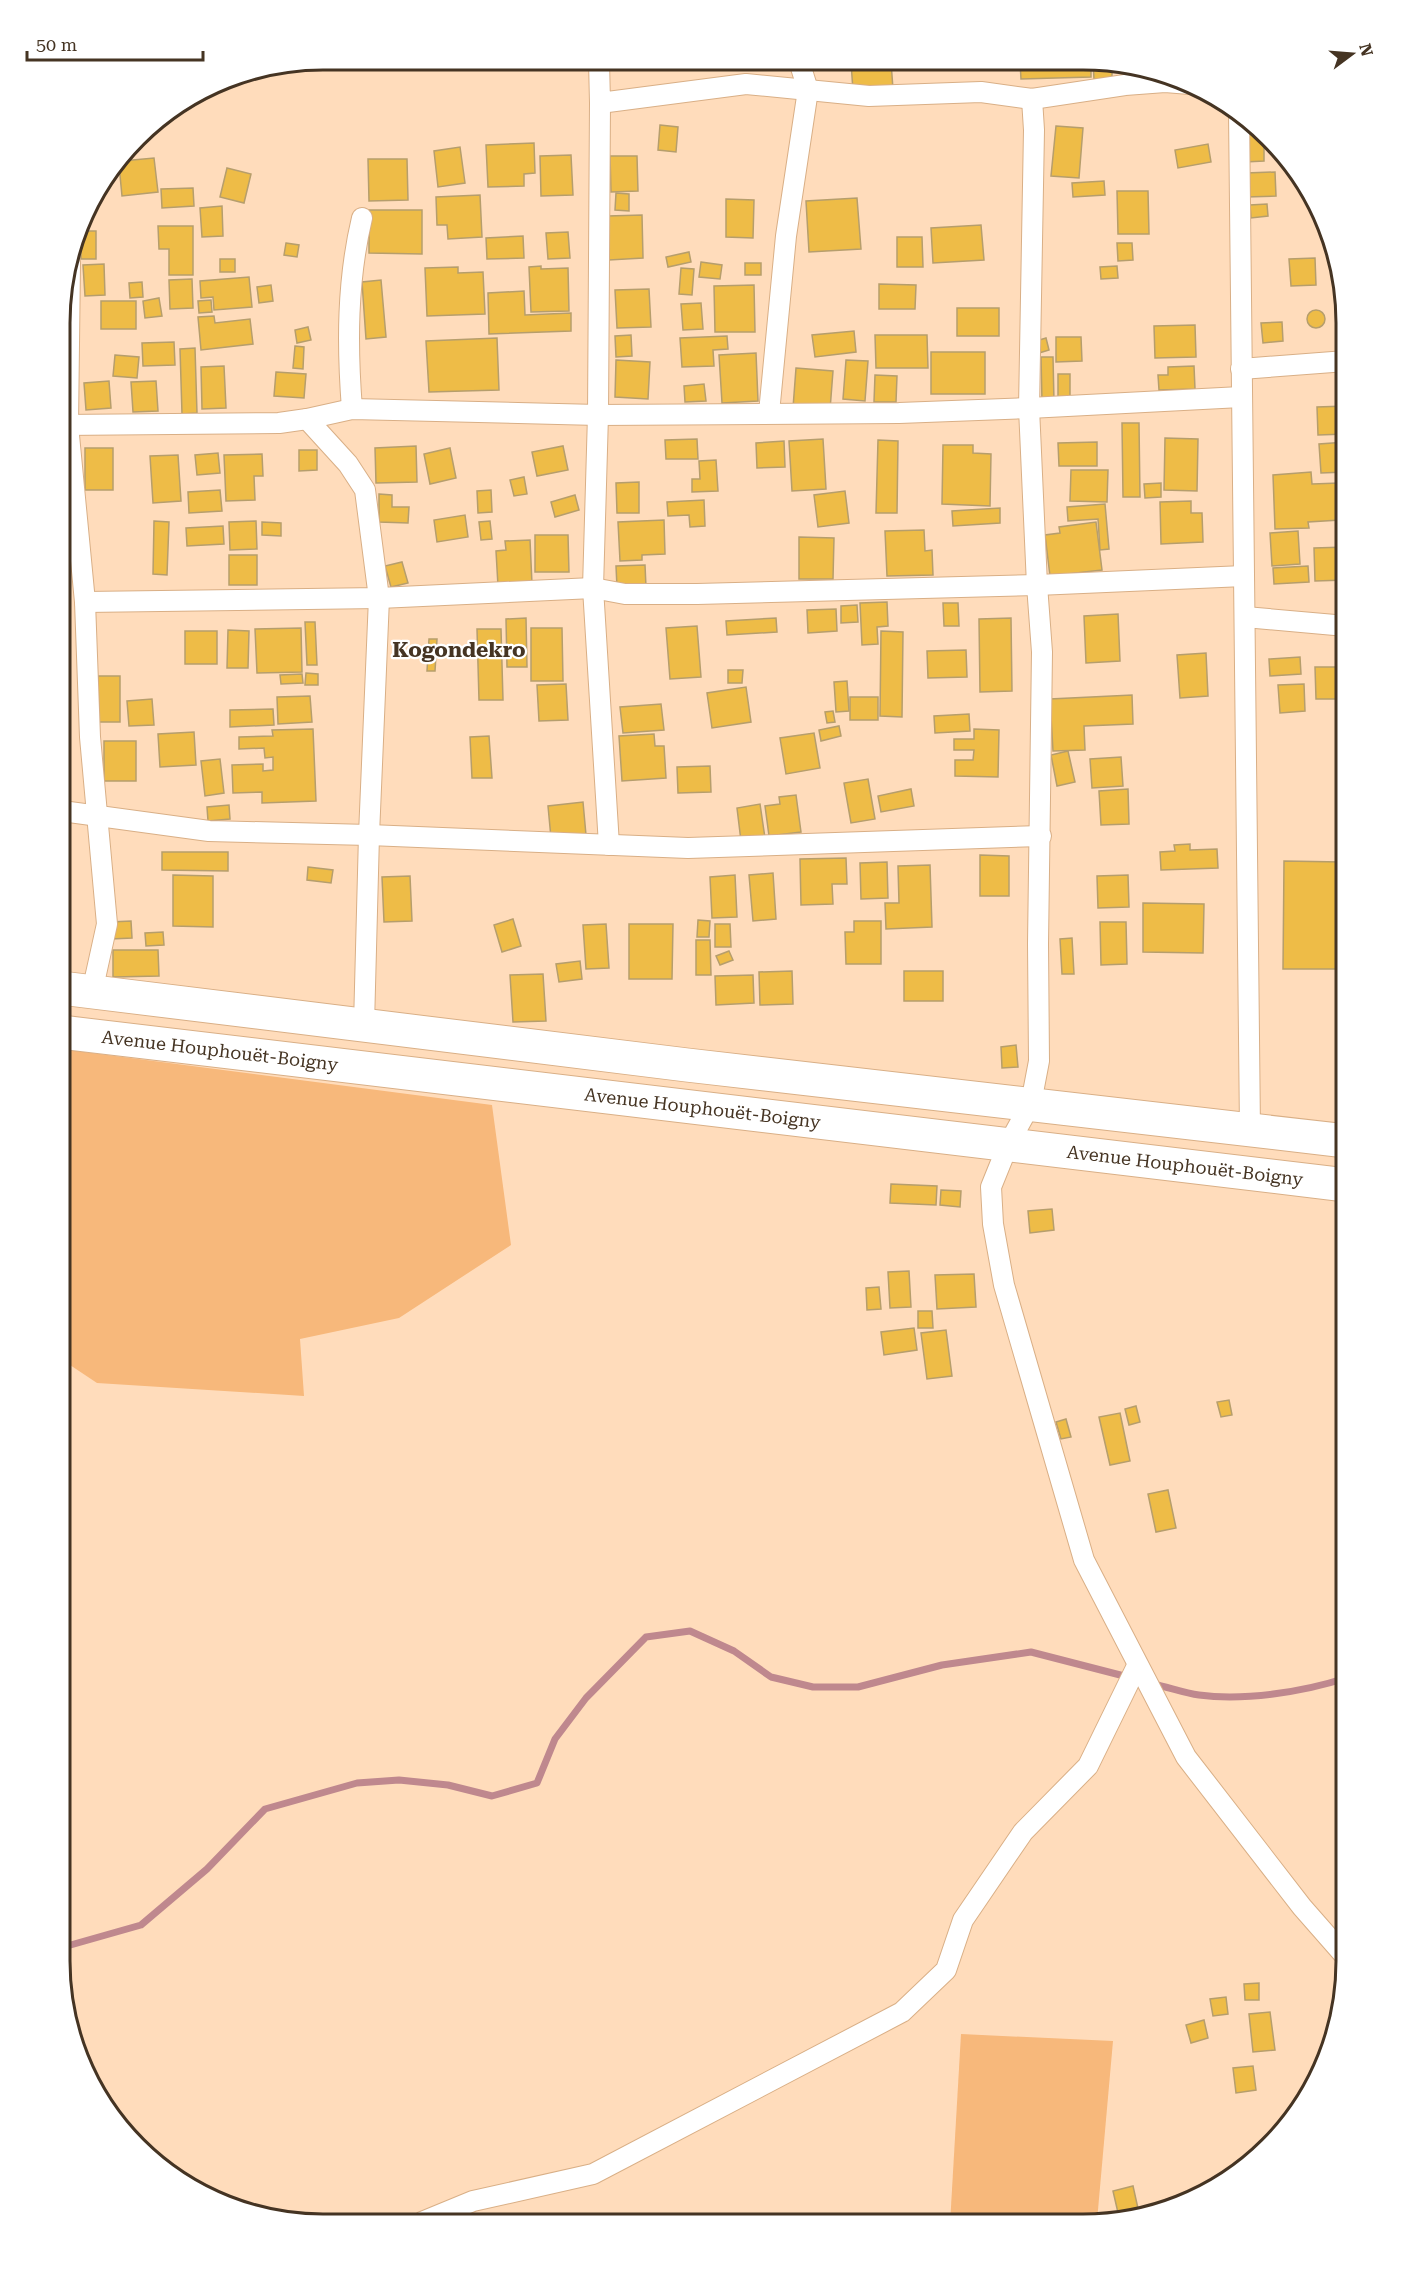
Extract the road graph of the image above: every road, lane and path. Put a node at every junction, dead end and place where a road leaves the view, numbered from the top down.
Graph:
1 (599, 70) edge
2 (801, 70) edge
3 (1159, 82) edge
4 (807, 90) junction
5 (1032, 99) junction
6 (600, 103) junction
7 (1239, 125) edge
8 (362, 218) dead end
9 (1336, 362) edge
10 (1241, 369) junction
11 (1242, 397) junction
12 (1029, 408) junction
13 (352, 409) junction
14 (769, 413) junction
15 (598, 415) junction
16 (306, 419) junction
17 (70, 425) edge
18 (70, 469) edge
19 (1244, 576) junction
20 (1036, 585) junction
21 (593, 588) junction
22 (379, 598) junction
23 (85, 602) junction
24 (1245, 617) junction
25 (1336, 625) edge
26 (70, 812) edge
27 (96, 815) junction
28 (369, 835) junction
29 (1041, 836) junction
30 (609, 845) junction
31 (77, 990) edge
32 (364, 1025) junction
33 (70, 1033) edge
34 (1031, 1103) junction
35 (1250, 1130) junction
36 (1336, 1140) edge
37 (1008, 1145) junction
38 (1336, 1184) edge
39 (1137, 1666) junction
40 (1336, 1946) edge
41 (441, 2214) edge

1 - 6 street
2 - 4 street
3 - 5 street
4 - 5 street
4 - 6 street
4 - 14 street
5 - 12 street
6 - 15 street
7 - 10 street
8 - 13 street
9 - 10 street
10 - 11 street
11 - 12 street
11 - 19 street
12 - 14 street
12 - 20 street
13 - 15 street
13 - 16 street
14 - 15 street
15 - 21 street
16 - 17 street
16 - 22 street
18 - 23 street
19 - 20 street
19 - 24 street
20 - 21 street
20 - 29 street
21 - 22 street
21 - 30 street
22 - 23 street
22 - 28 street
23 - 27 street
24 - 25 street
24 - 35 street
26 - 27 street
27 - 28 street
27 - 31 street
28 - 30 street
28 - 32 street
29 - 30 street
29 - 34 street
31 - 32 highway
32 - 34 highway
33 - 37 highway, Avenue Houphouët-Boigny
34 - 35 highway
34 - 37 street
35 - 36 highway
37 - 38 highway, Avenue Houphouët-Boigny
37 - 39 street
39 - 40 street
39 - 41 street

